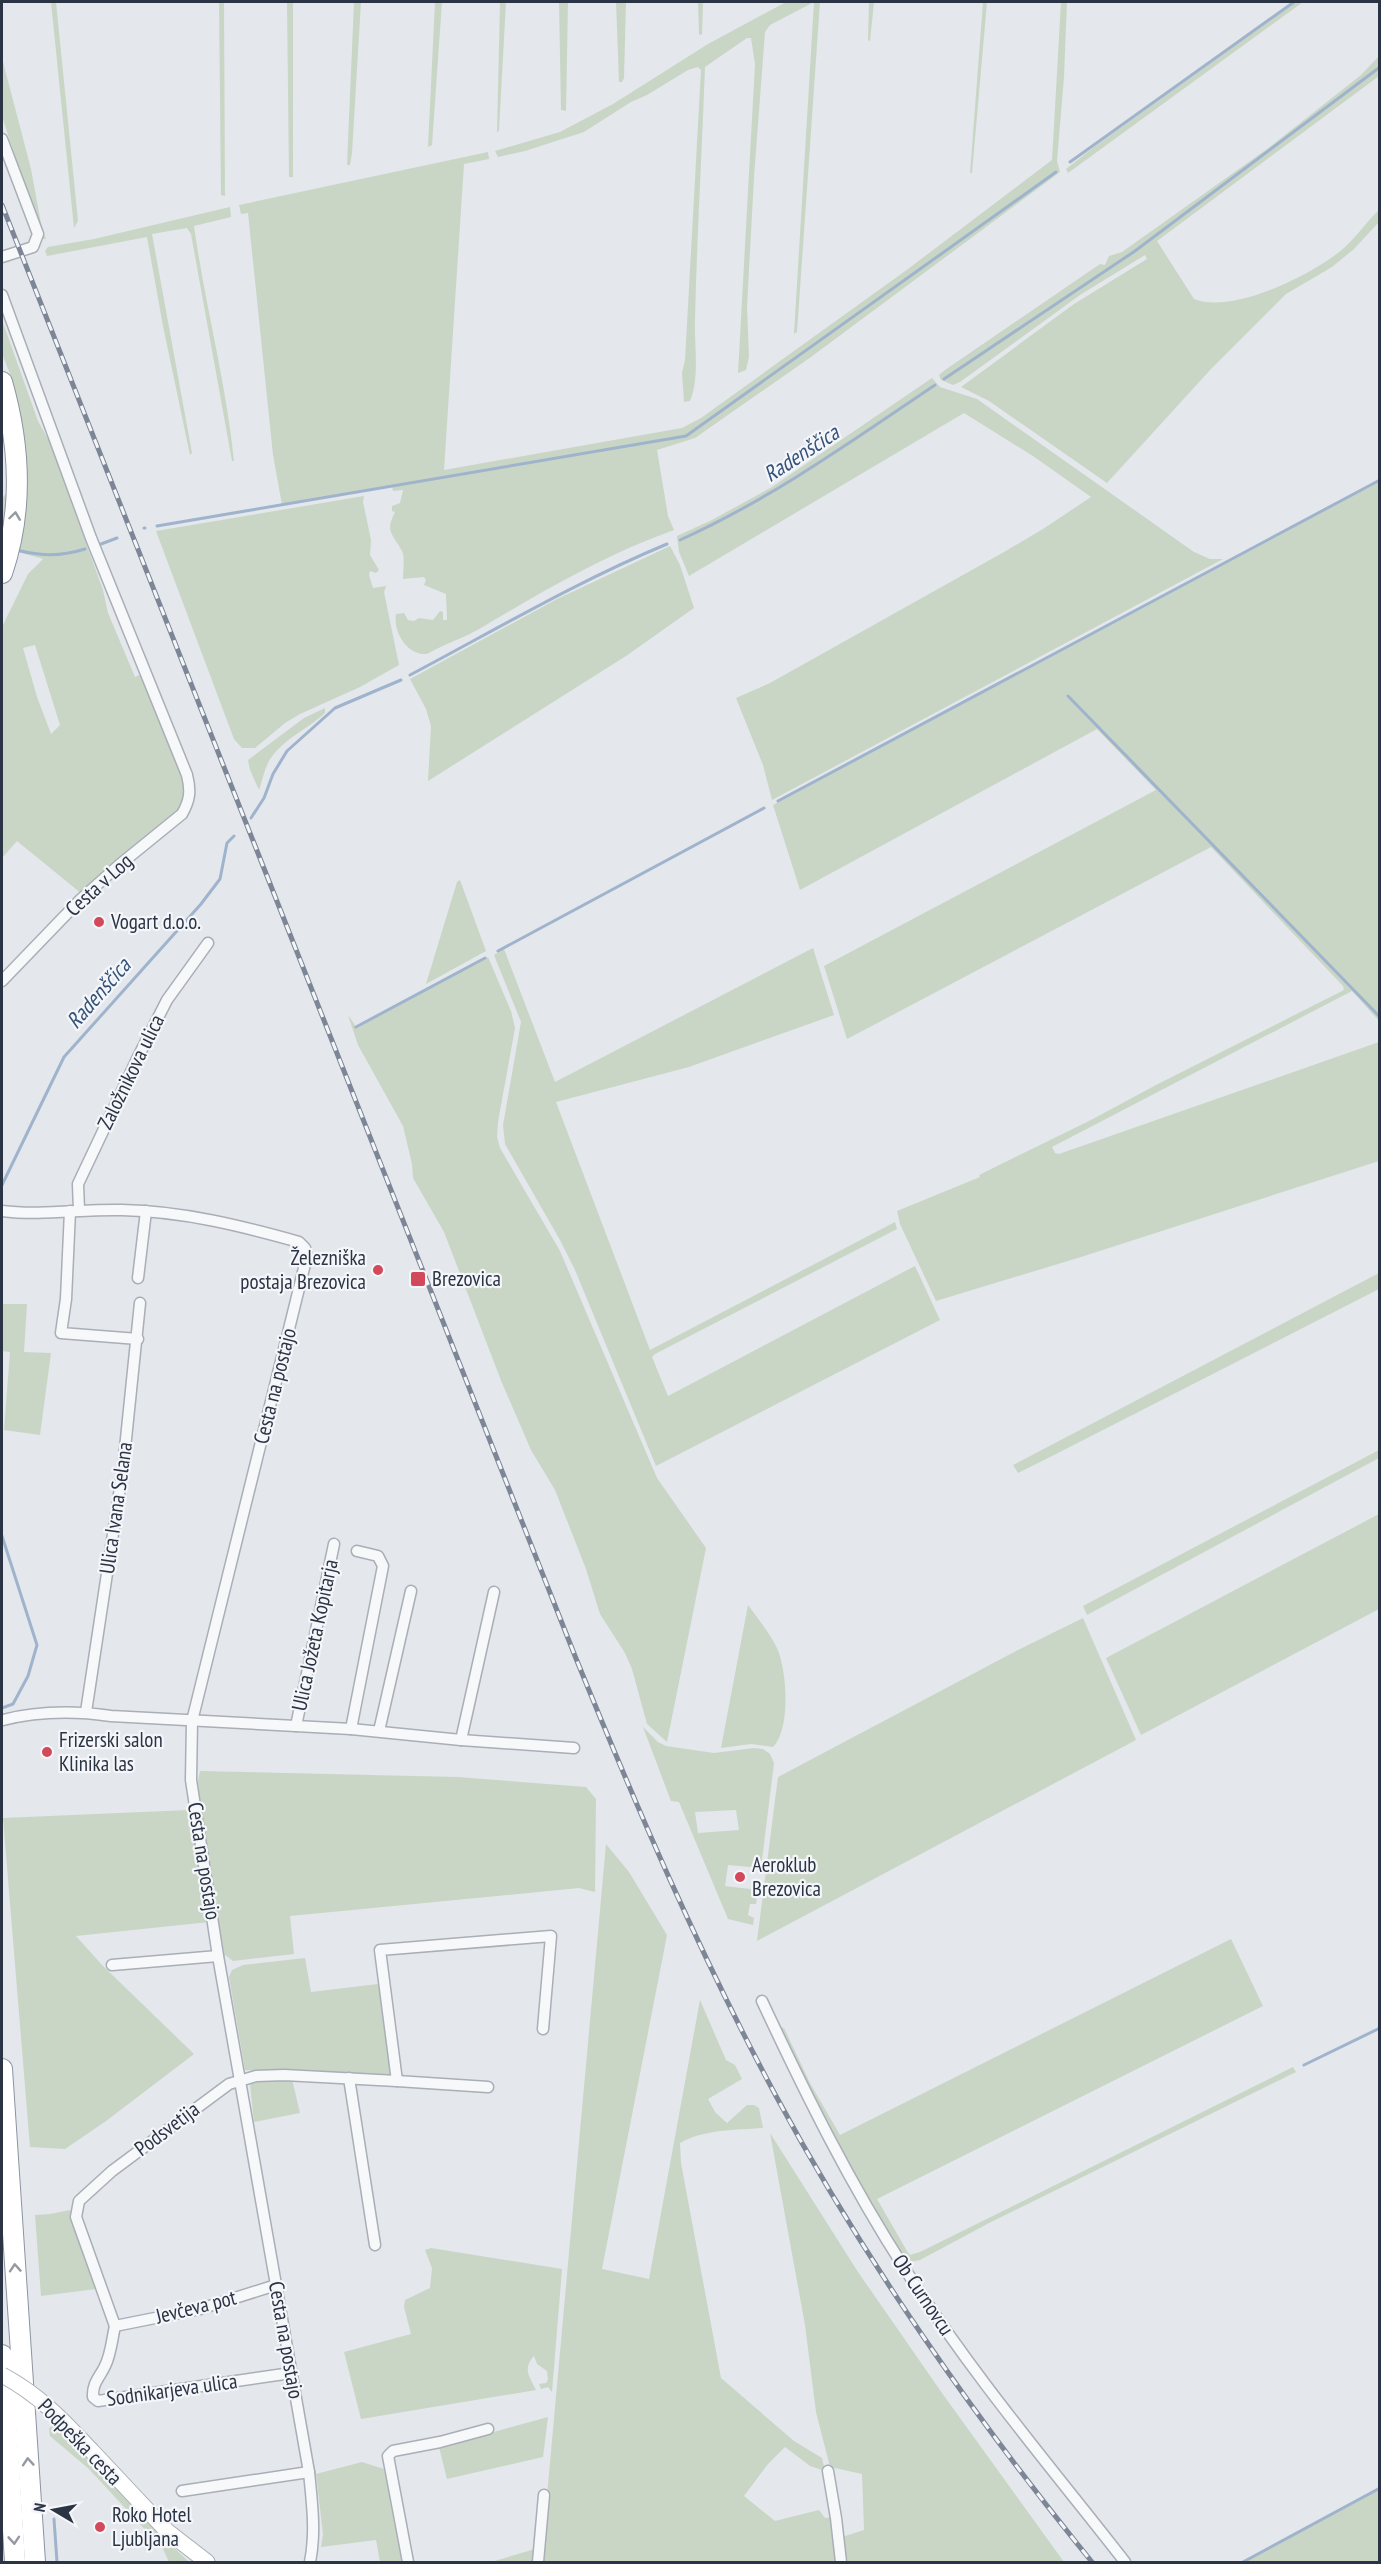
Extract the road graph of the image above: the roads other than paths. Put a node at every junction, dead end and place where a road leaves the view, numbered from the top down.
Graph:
1 (2, 139) edge
2 (2, 257) edge
3 (2, 295) edge
4 (2, 382) edge
5 (14, 435) junction
6 (2, 490) edge
7 (2, 573) edge
8 (208, 943) dead end
9 (2, 981) edge
10 (74, 1210) junction
11 (2, 1211) edge
12 (146, 1211) junction
13 (138, 1278) dead end
14 (140, 1303) dead end
15 (138, 1339) junction
16 (334, 1544) dead end
17 (357, 1551) dead end
18 (411, 1591) dead end
19 (494, 1592) dead end
20 (86, 1712) junction
21 (3, 1720) dead end
22 (192, 1721) junction
23 (296, 1726) junction
24 (351, 1729) junction
25 (379, 1731) junction
26 (460, 1740) junction
27 (574, 1748) dead end
28 (218, 1956) junction
29 (112, 1965) dead end
30 (762, 2001) dead end
31 (543, 2029) dead end
32 (2, 2069) edge
33 (349, 2078) junction
34 (240, 2080) junction
35 (397, 2081) junction
36 (488, 2087) dead end
37 (375, 2245) dead end
38 (276, 2285) junction
39 (115, 2326) junction
40 (2, 2355) edge
41 (291, 2373) junction
42 (2, 2375) edge
43 (488, 2429) dead end
44 (828, 2471) dead end
45 (309, 2472) junction
46 (182, 2491) dead end
47 (544, 2495) dead end
48 (15, 2562) edge
49 (35, 2562) edge
50 (207, 2562) edge
51 (310, 2562) edge
52 (408, 2562) edge
53 (538, 2562) edge
54 (841, 2562) edge
55 (1125, 2562) edge

1 - 2 street
3 - 9 street, Cesta v Log
4 - 5 highway
5 - 6 highway
7 -> 5 highway
8 - 10 street, Založnikova ulica
10 - 11 street
10 - 12 street
10 - 15 street, Založnikova ulica
12 - 13 street
12 - 22 street, Cesta na postajo
14 - 15 street, Ulica Ivana Selana
15 - 20 street, Ulica Ivana Selana
16 - 23 street, Ulica Jožeta Kopitarja
17 - 24 street, Ulica Jožeta Kopitarja
18 - 25 street
19 - 26 street
20 - 21 street
20 - 22 street
22 - 23 street, Ulica Jožeta Kopitarja
22 - 28 street, Cesta na postajo
23 - 24 street, Ulica Jožeta Kopitarja
24 - 25 street, Ulica Jožeta Kopitarja
25 - 26 street, Ulica Jožeta Kopitarja
26 - 27 street, Ulica Jožeta Kopitarja
28 - 29 street
28 - 34 street, Cesta na postajo
30 - 55 street, Ob Curnovcu
31 - 35 street
49 -> 32 highway
33 - 34 street, Podsvetija
33 - 35 street, Podsvetija
33 - 37 street
34 - 38 street, Cesta na postajo
34 - 39 street, Podsvetija
35 - 36 street, Podsvetija
38 - 39 street, Jevčeva pot
38 - 41 street, Cesta na postajo
39 - 41 street, Sodnikarjeva ulica
40 -> 48 highway
41 - 45 street, Cesta na postajo
42 - 50 main road, Podpeška cesta, bridge
43 - 52 street
44 - 54 street
45 - 46 street
45 - 51 street, Cesta na postajo
47 - 53 street

